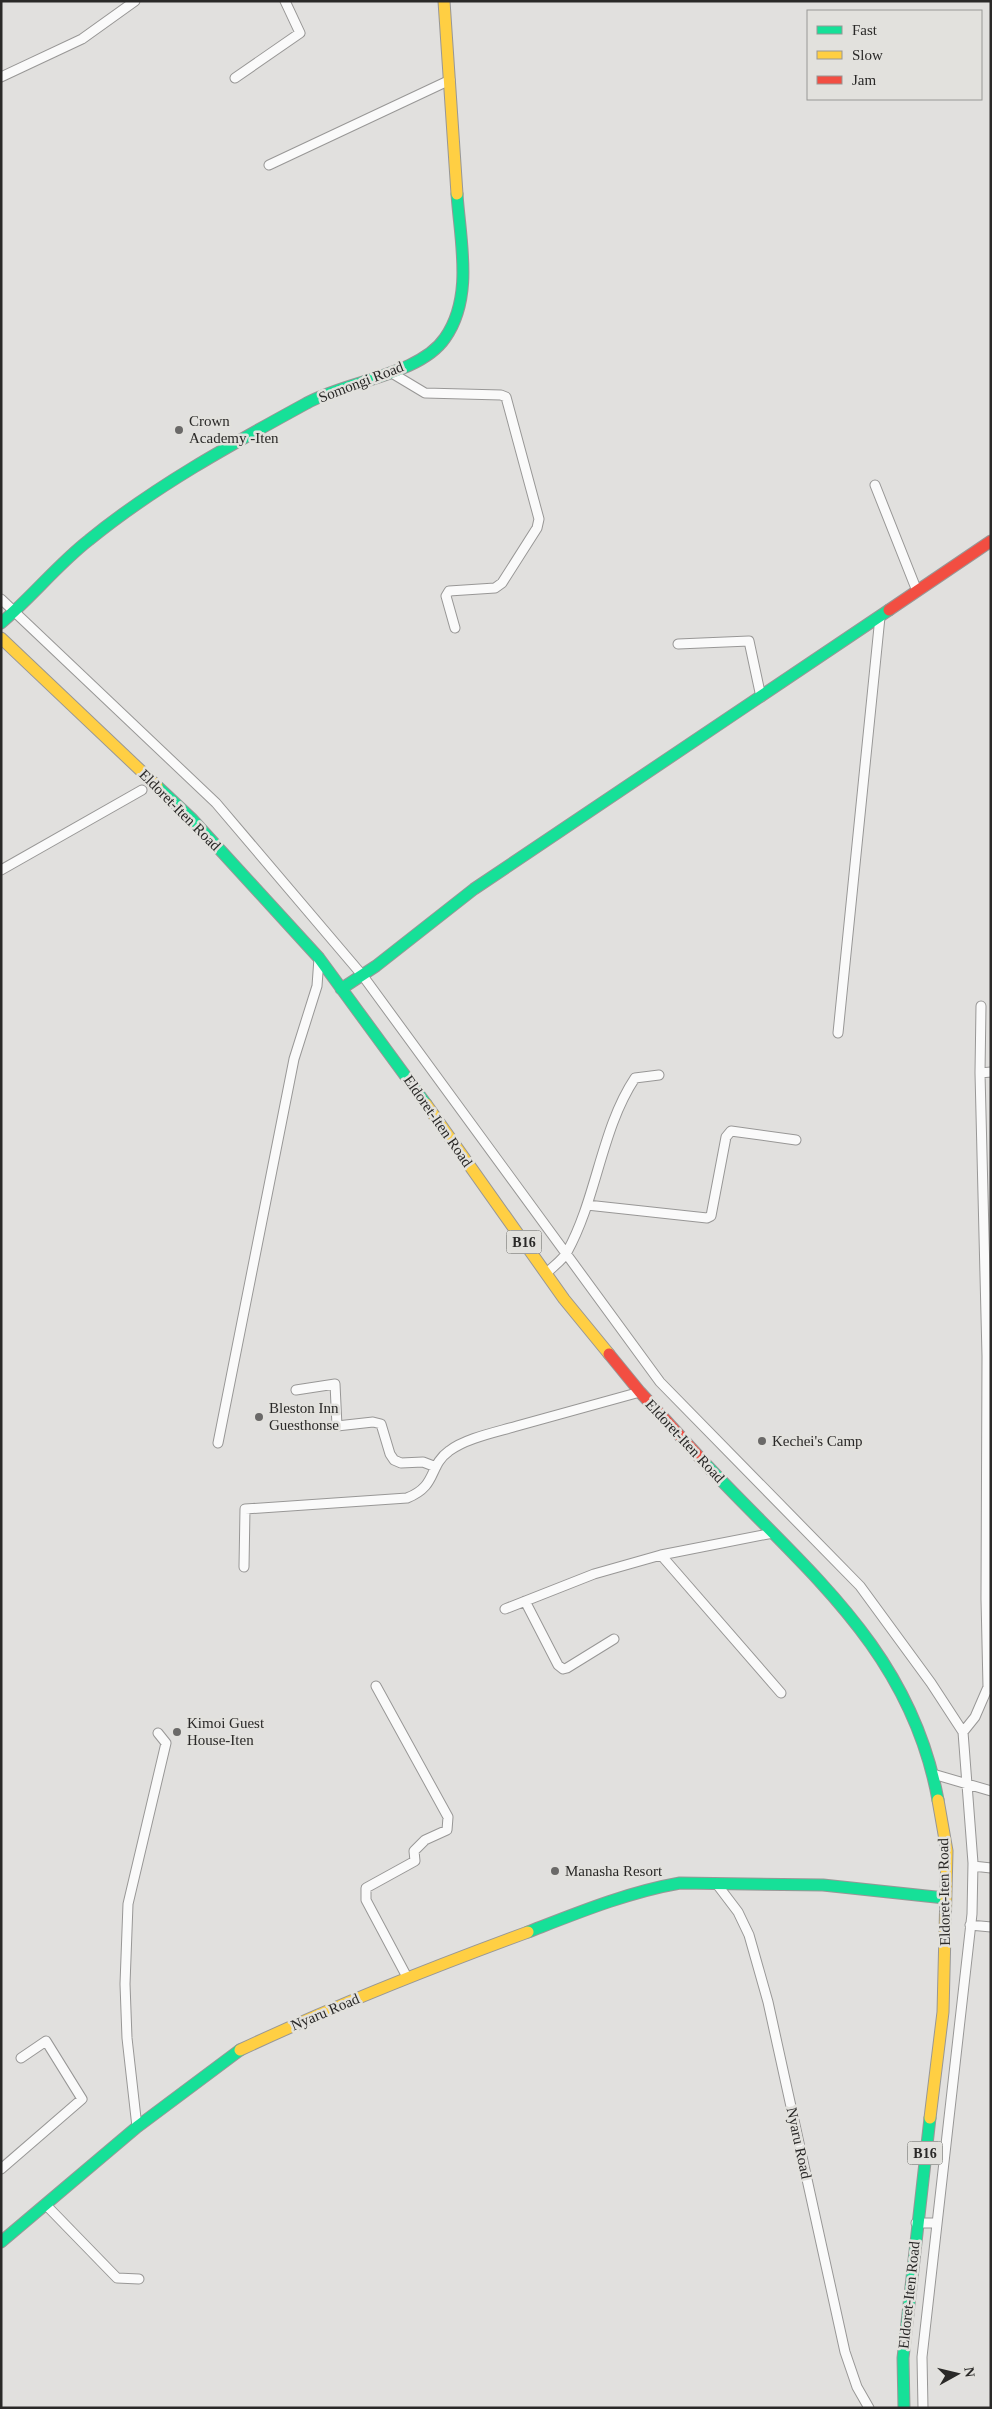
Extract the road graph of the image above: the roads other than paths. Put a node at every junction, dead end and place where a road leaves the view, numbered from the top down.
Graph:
1 (135, 1) edge
2 (285, 1) edge
3 (444, 1) edge
4 (1, 77) edge
5 (235, 78) dead end
6 (450, 80) junction
7 (269, 165) dead end
8 (390, 372) junction
9 (875, 485) dead end
10 (991, 541) edge
11 (917, 591) junction
12 (1, 599) edge
13 (15, 612) junction
14 (880, 617) junction
15 (1, 623) edge
16 (455, 628) dead end
17 (1, 638) edge
18 (678, 644) dead end
19 (761, 697) junction
20 (142, 790) dead end
21 (1, 870) edge
22 (319, 958) junction
23 (363, 976) junction
24 (341, 989) junction
25 (981, 1006) dead end
26 (838, 1033) dead end
27 (991, 1072) edge
28 (980, 1073) junction
29 (658, 1075) dead end
30 (796, 1140) dead end
31 (587, 1205) junction
32 (566, 1254) junction
33 (546, 1274) junction
34 (296, 1390) dead end
35 (640, 1392) junction
36 (218, 1443) dead end
37 (436, 1468) junction
38 (773, 1533) junction
39 (661, 1555) junction
40 (244, 1567) dead end
41 (525, 1601) junction
42 (505, 1609) dead end
43 (614, 1639) dead end
44 (376, 1686) dead end
45 (781, 1693) dead end
46 (991, 1703) edge
47 (981, 1705) junction
48 (963, 1732) junction
49 (158, 1733) dead end
50 (932, 1774) junction
51 (966, 1783) junction
52 (991, 1791) edge
53 (973, 1866) junction
54 (991, 1868) edge
55 (716, 1883) junction
56 (945, 1898) junction
57 (970, 1925) junction
58 (991, 1927) edge
59 (407, 1977) junction
60 (22, 2058) dead end
61 (137, 2127) junction
62 (1, 2169) edge
63 (46, 2204) junction
64 (916, 2223) junction
65 (937, 2223) junction
66 (1, 2242) edge
67 (139, 2279) dead end
68 (869, 2408) edge
69 (904, 2408) edge
70 (923, 2408) edge

1 - 4 street
2 - 5 street
3 - 6 main road, Somongi Road
6 - 7 street
6 - 8 main road, Somongi Road
8 - 13 main road, Somongi Road
8 - 16 street
9 - 11 street
10 - 11 main road
11 - 14 main road
12 - 13 street
13 - 15 main road, Somongi Road
13 - 23 street
14 - 19 main road
14 - 26 street
17 - 22 main road, Eldoret-Iten Road / B16
18 - 19 street
19 - 23 main road
20 - 21 street
22 - 24 main road, Eldoret-Iten Road / B16
22 - 36 street
23 - 24 main road
23 - 32 street
24 - 33 main road, Eldoret-Iten Road / B16
25 - 28 street
27 - 28 street
28 - 47 street
29 - 31 street
30 - 31 street
31 - 32 street
32 - 33 street
32 - 48 street
33 - 35 main road, Eldoret-Iten Road / B16
34 - 37 street
35 - 37 street
35 - 38 main road, Eldoret-Iten Road / B16
37 - 40 street
38 - 39 street
38 - 50 main road, Eldoret-Iten Road / B16
39 - 41 street
39 - 45 street
41 - 42 street
41 - 43 street
44 - 59 street
46 - 47 street
47 - 48 street
48 - 51 street
49 - 61 street
50 - 51 street
50 - 56 main road, Eldoret-Iten Road / B16
51 - 52 street
51 - 53 street
53 - 54 street
53 - 57 street
55 - 56 main road, Nyaru Road
55 - 59 main road, Nyaru Road
55 - 68 street, Nyaru Road
56 - 64 main road, Eldoret-Iten Road / B16
57 - 58 street
57 - 65 street
59 - 61 main road, Nyaru Road
60 - 62 street
61 - 63 main road, Nyaru Road
63 - 66 main road, Nyaru Road
63 - 67 street
64 - 65 street
64 - 69 main road, Eldoret-Iten Road / B16
65 - 70 street

